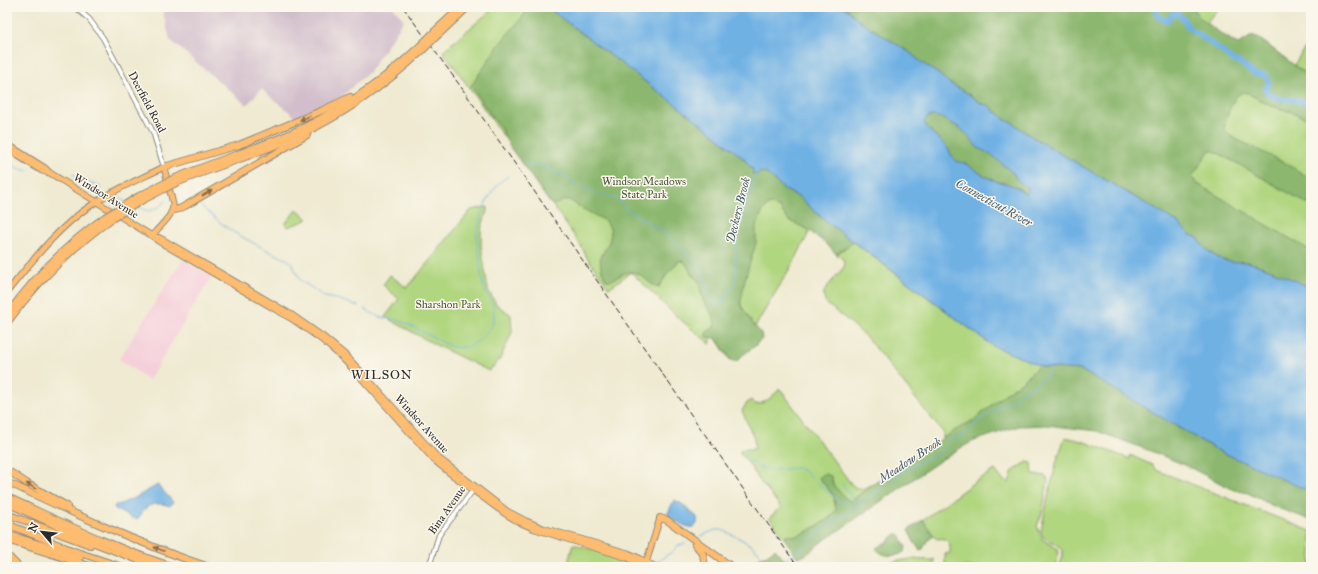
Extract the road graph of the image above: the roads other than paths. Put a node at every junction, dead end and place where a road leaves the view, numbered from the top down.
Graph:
1 (75, 7) edge
2 (461, 7) edge
3 (468, 7) edge
4 (437, 33) junction
5 (421, 48) junction
6 (378, 82) junction
7 (344, 111) junction
8 (7, 144) edge
9 (7, 149) edge
10 (27, 159) junction
11 (164, 167) junction
12 (174, 181) junction
13 (96, 202) junction
14 (173, 210) junction
15 (152, 236) junction
16 (7, 292) edge
17 (8, 320) edge
18 (7, 470) edge
19 (7, 482) edge
20 (474, 488) junction
21 (7, 496) edge
22 (7, 503) edge
23 (7, 514) edge
24 (660, 518) junction
25 (7, 524) edge
26 (115, 531) junction
27 (7, 534) edge
28 (7, 540) edge
29 (7, 555) edge
30 (143, 562) junction
31 (650, 565) edge
32 (18, 567) edge
33 (93, 567) edge
34 (114, 567) edge
35 (122, 567) edge
36 (156, 567) edge
37 (174, 567) edge
38 (209, 567) edge
39 (429, 567) edge
40 (705, 567) edge
41 (732, 567) edge

1 - 11 street, Deerfield Road
2 - 4 highway
3 - 4 highway
4 - 5 highway, bridge
5 - 6 highway
5 - 7 highway
6 -> 11 highway
6 - 12 highway
7 - 12 highway
14 -> 7 highway
8 - 10 main road, Windsor Avenue
9 - 10 main road, Windsor Avenue
10 - 13 main road, Windsor Avenue
11 - 13 main road
11 - 14 main road, Deerfield Road
12 - 17 highway, bridge
13 - 15 main road, Windsor Avenue
13 - 16 main road
14 - 15 main road
15 - 20 main road, Windsor Avenue
26 -> 18 highway
19 - 26 highway
20 - 31 main road, Windsor Avenue
20 - 39 street, Bina Avenue
21 - 37 highway
22 - 30 highway
23 - 30 highway
24 - 31 main road
24 - 40 highway
24 - 41 highway
25 - 35 highway
38 -> 26 highway
27 - 34 highway
28 - 33 highway
29 - 32 highway
30 - 36 highway

